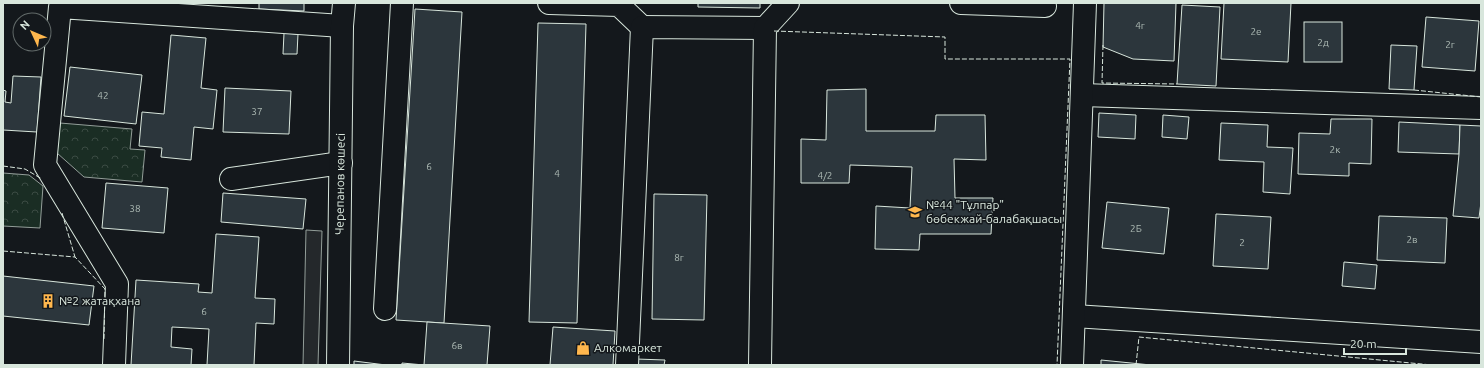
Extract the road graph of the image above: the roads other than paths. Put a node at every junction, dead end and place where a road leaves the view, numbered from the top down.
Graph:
1 (344, 3) edge
2 (402, 3) edge
3 (549, 3) edge
4 (788, 3) edge
5 (961, 3) edge
6 (1085, 3) edge
7 (1045, 6) dead end
8 (342, 26) junction
9 (642, 27) junction
10 (765, 28) junction
11 (1082, 95) junction
12 (1481, 108) edge
13 (341, 163) junction
14 (231, 179) dead end
15 (385, 309) dead end
16 (1074, 316) junction
17 (1481, 342) edge
18 (114, 365) edge
19 (338, 365) edge
20 (628, 365) edge
21 (760, 365) edge
22 (1072, 365) edge

1 - 8 street, Черепанов көшесі
2 - 15 street
3 - 9 street
4 - 10 street
5 - 7 street
6 - 11 street
8 - 13 street, Черепанов көшесі
8 - 18 street
9 - 10 street
9 - 20 street
10 - 21 street
11 - 12 street
11 - 16 street
13 - 14 street
13 - 19 street, Черепанов көшесі
16 - 17 street
16 - 22 street

